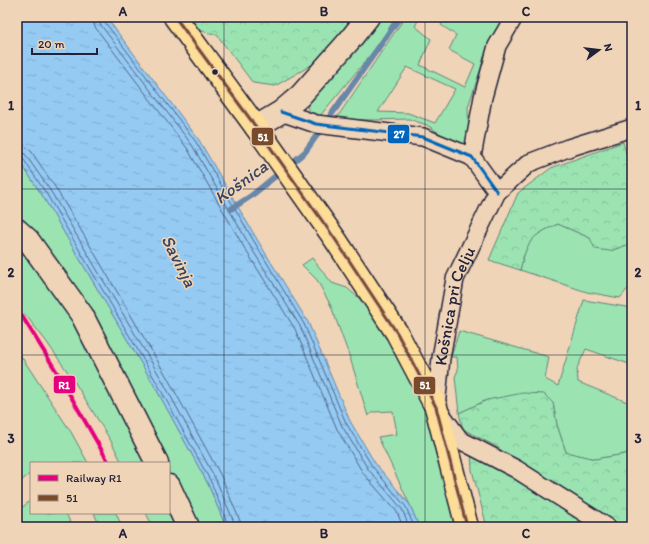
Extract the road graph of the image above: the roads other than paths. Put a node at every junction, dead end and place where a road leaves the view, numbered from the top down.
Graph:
1 (175, 17) edge
2 (368, 17) edge
3 (514, 17) edge
4 (281, 112) junction
5 (256, 127) junction
6 (632, 128) edge
7 (472, 157) junction
8 (498, 192) junction
9 (17, 230) edge
10 (436, 407) junction
11 (156, 462) edge
12 (170, 488) edge
13 (188, 527) edge
14 (467, 527) edge
15 (607, 527) edge

1 - 5 main road
2 - 4 street
3 - 7 street
4 - 5 street
4 - 7 street
5 - 10 main road
6 - 8 street, Košnica pri Celju
7 - 8 street
8 - 10 street, Košnica pri Celju
9 - 11 street
10 - 14 main road
10 - 15 street
12 - 13 street

